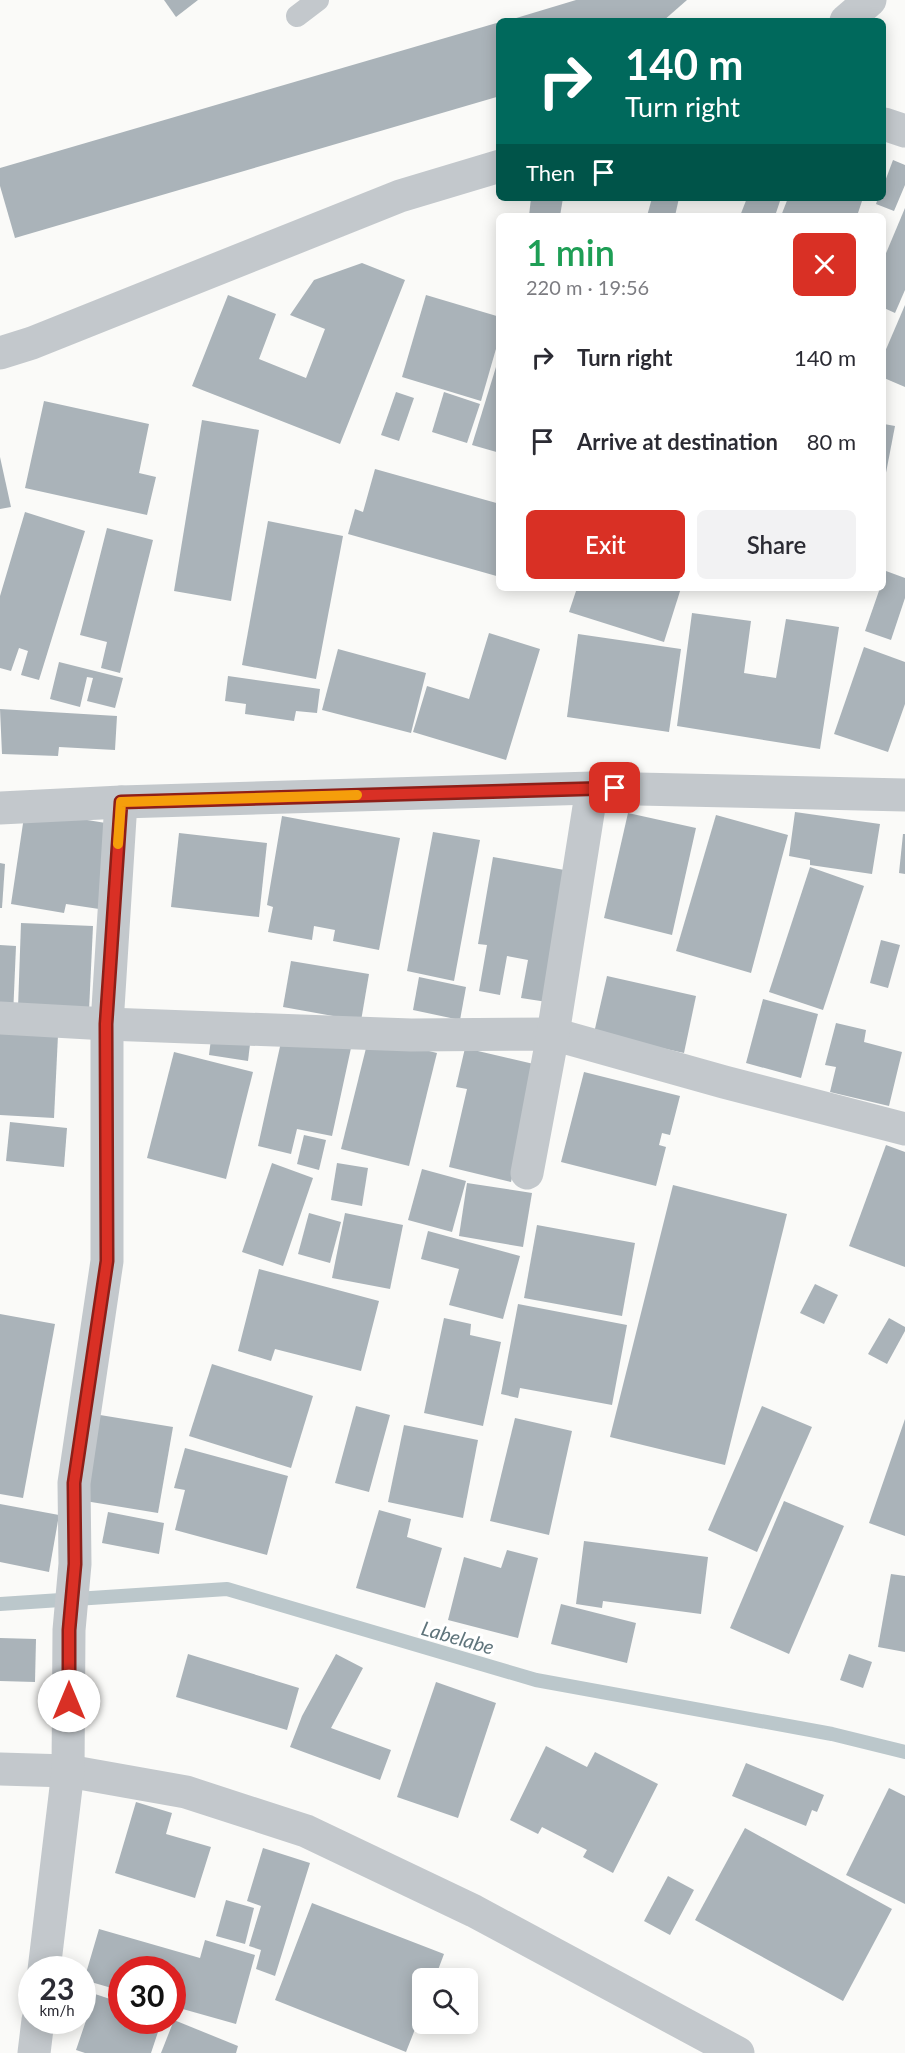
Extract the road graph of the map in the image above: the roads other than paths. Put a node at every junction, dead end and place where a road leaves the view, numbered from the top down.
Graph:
1 (318, 0) edge
2 (870, 0) edge
3 (297, 16) dead end
4 (849, 18) edge
5 (886, 125) edge
6 (905, 131) edge
7 (496, 167) edge
8 (0, 353) edge
9 (592, 788) junction
10 (905, 795) edge
11 (121, 802) junction
12 (0, 808) edge
13 (0, 1018) edge
14 (106, 1024) junction
15 (553, 1034) junction
16 (905, 1129) edge
17 (527, 1173) dead end
18 (0, 1768) edge
19 (68, 1771) junction
20 (46, 1956) edge
21 (36, 2034) edge
22 (34, 2053) edge
23 (738, 2053) edge

1 - 3 lane
2 - 4 street
5 - 6 street
7 - 8 street
9 - 10 street
9 - 11 street
9 - 15 street
11 - 12 street
11 - 14 street
13 - 14 street
14 - 15 street
14 - 19 street
15 - 16 street
15 - 17 street
18 - 19 street
19 - 20 street
19 - 23 street
21 - 22 street

